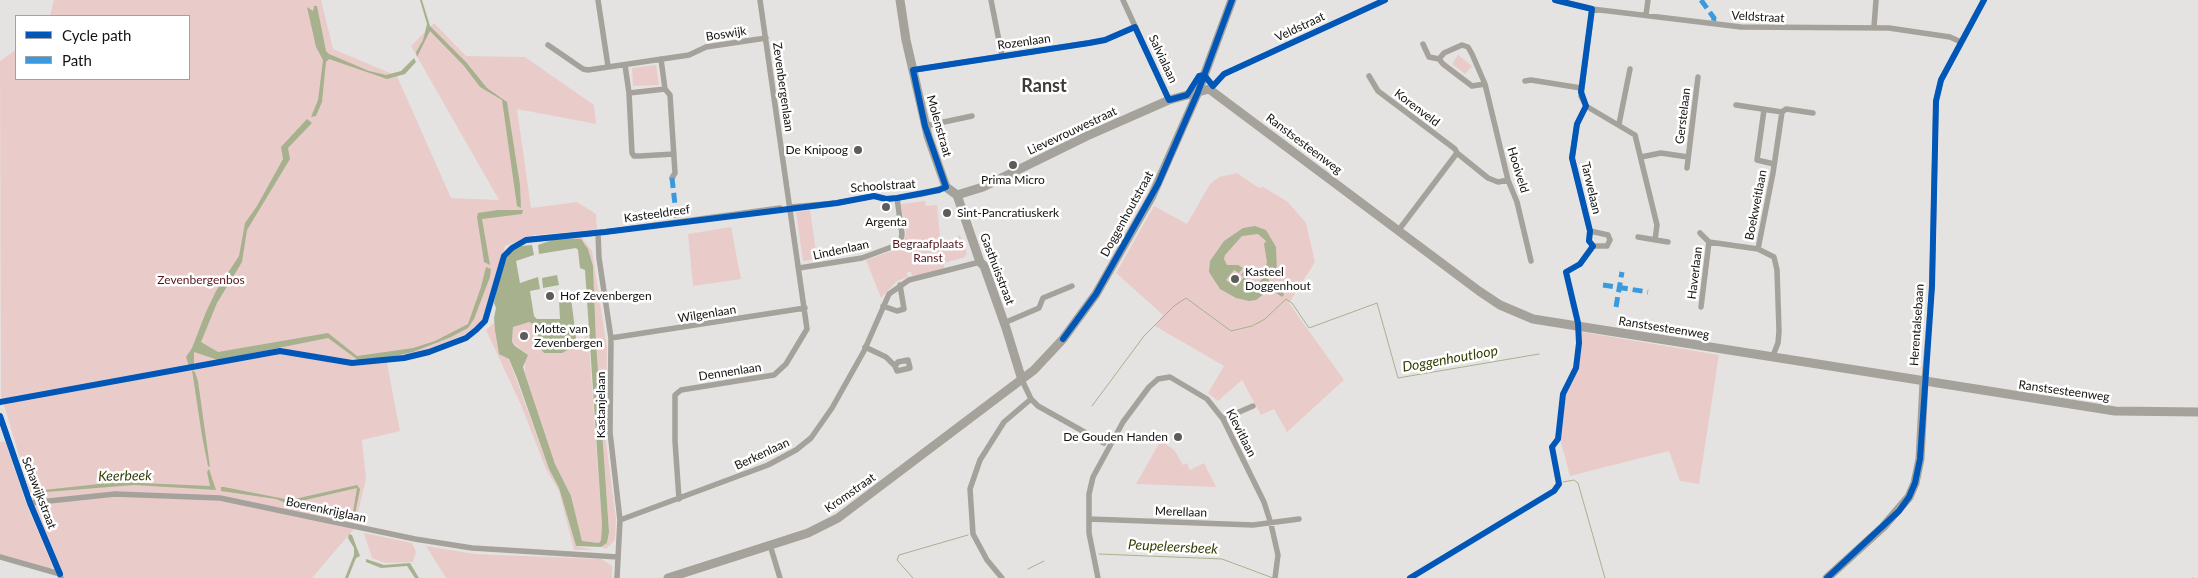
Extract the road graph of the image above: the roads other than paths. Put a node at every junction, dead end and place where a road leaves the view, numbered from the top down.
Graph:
1 (598, 0) edge
2 (760, 0) edge
3 (900, 0) edge
4 (991, 0) edge
5 (1123, 0) edge
6 (1232, 0) edge
7 (1385, 0) edge
8 (1555, 0) edge
9 (1648, 0) edge
10 (1876, 0) edge
11 (1984, 0) edge
12 (1592, 9) junction
13 (1646, 15) junction
14 (1136, 27) junction
15 (1874, 27) junction
16 (766, 38) junction
17 (1961, 42) junction
18 (1423, 44) dead end
19 (548, 45) dead end
20 (1002, 56) junction
21 (661, 59) junction
22 (1439, 59) junction
23 (625, 65) junction
24 (608, 66) junction
25 (1630, 69) dead end
26 (913, 70) junction
27 (1224, 74) dead end
28 (1368, 76) dead end
29 (1698, 77) dead end
30 (1525, 82) dead end
31 (1485, 84) junction
32 (1581, 88) junction
33 (665, 89) junction
34 (1198, 92) junction
35 (629, 93) junction
36 (1180, 97) junction
37 (1169, 100) junction
38 (1736, 105) dead end
39 (1586, 106) junction
40 (1764, 110) junction
41 (1190, 111) junction
42 (1782, 112) junction
43 (1813, 112) dead end
44 (972, 116) dead end
45 (1619, 124) junction
46 (925, 126) junction
47 (1457, 153) junction
48 (674, 154) junction
49 (1641, 157) junction
50 (1688, 157) junction
51 (1774, 164) junction
52 (1687, 168) dead end
53 (672, 178) dead end
54 (1508, 180) junction
55 (946, 187) junction
56 (957, 195) junction
57 (897, 198) junction
58 (790, 207) junction
59 (780, 208) dead end
60 (1398, 231) junction
61 (1590, 231) dead end
62 (598, 233) junction
63 (1700, 233) dead end
64 (1638, 237) dead end
65 (526, 240) dead end
66 (1655, 240) junction
67 (1668, 242) dead end
68 (1709, 242) junction
69 (1758, 249) junction
70 (1531, 261) dead end
71 (980, 262) junction
72 (799, 268) junction
73 (900, 285) junction
74 (1072, 286) dead end
75 (883, 306) junction
76 (1701, 307) dead end
77 (805, 308) junction
78 (1004, 323) junction
79 (611, 338) junction
80 (865, 347) junction
81 (1775, 358) junction
82 (895, 366) dead end
83 (1022, 380) junction
84 (1924, 382) junction
85 (1031, 399) junction
86 (1253, 406) dead end
87 (2198, 412) edge
88 (0, 416) edge
89 (1224, 419) junction
90 (1107, 445) junction
91 (679, 498) junction
92 (30, 503) junction
93 (1089, 519) junction
94 (1299, 519) dead end
95 (620, 520) junction
96 (1272, 524) junction
97 (770, 545) junction
98 (618, 557) junction
99 (0, 558) edge
100 (60, 576) edge
101 (618, 578) edge
102 (668, 578) edge
103 (780, 578) edge
104 (1002, 578) edge
105 (1098, 578) edge
106 (1275, 578) edge
107 (1827, 578) edge

1 - 24 street
2 - 16 street, Zevenbergenlaan
3 - 26 street, Molenstraat
4 - 20 street
5 - 14 street, Salvialaan
6 - 34 street, Doggenhoutstraat
7 - 27 street, Veldstraat
8 - 12 street, Veldstraat
9 - 13 street
10 - 15 street
11 - 17 street, Herentalsebaan
12 - 13 street, Veldstraat
12 - 32 street
13 - 15 street, Veldstraat
14 - 20 street, Rozenlaan
14 - 37 street, Salvialaan
15 - 17 street, Veldstraat
16 - 21 street, Boswijk
16 - 58 street, Zevenbergenlaan
17 - 84 street, Herentalsebaan
18 - 22 street
19 - 24 street, Boswijk
20 - 26 street, Rozenlaan
21 - 23 street, Boswijk
21 - 33 street
22 - 31 street
22 - 31 street, Hooiveld
23 - 24 street, Boswijk
23 - 35 street
25 - 45 street
26 - 46 street, Molenstraat
28 - 47 street, Korenveld
29 - 50 street, Gerstelaan
30 - 32 street
31 - 54 street, Hooiveld
32 - 39 street
33 - 35 street
33 - 48 street
34 - 36 street, Lievevrouwestraat
34 - 41 street, Doggenhoutstraat
34 - 60 street, Ranstsesteenweg
35 - 48 street
36 - 37 street, Lievevrouwestraat
36 - 41 street
37 - 56 street, Lievevrouwestraat
38 - 40 street
39 - 45 street
39 - 61 street, Tarwelaan
40 - 42 street
40 - 51 street, Boekweitlaan
41 - 83 street, Doggenhoutstraat
42 - 43 street
42 - 51 street, Boekweitlaan
44 - 46 street, Molenstraat
45 - 49 street
46 - 55 street, Molenstraat
47 - 54 street, Korenveld
47 - 60 street
48 - 53 street
49 - 50 street, Gerstelaan
49 - 66 street
50 - 52 street, Gerstelaan
51 - 69 street, Boekweitlaan
54 - 70 street, Hooiveld
55 - 56 street
55 - 57 street, Schoolstraat
56 - 71 street, Gasthuisstraat
57 - 58 street, Schoolstraat
57 - 72 street, Lindenlaan
58 - 72 street, Dennenlaan
59 - 62 street, Kasteeldreef
60 - 81 street, Ranstsesteenweg
62 - 65 street, Kasteeldreef
62 - 79 street, Kastanjelaan
63 - 68 street
64 - 66 street
66 - 67 street
68 - 69 street
68 - 76 street, Haverlaan
69 - 81 street
71 - 73 street, Berkenlaan
71 - 78 street, Gasthuisstraat
72 - 77 street, Dennenlaan
73 - 75 street, Berkenlaan
73 - 75 street
74 - 78 street, Gasthuisstraat
75 - 80 street, Berkenlaan
77 - 79 street, Wilgenlaan
77 - 91 street, Dennenlaan
78 - 83 street, Gasthuisstraat
79 - 95 street, Kastanjelaan
80 - 82 street
80 - 91 street, Berkenlaan
81 - 84 street, Ranstsesteenweg
83 - 85 street
83 - 97 street, Kromstraat
84 - 87 street, Ranstsesteenweg
84 - 107 street, Herentalsebaan
85 - 90 street
85 - 104 street
86 - 89 street
88 - 92 street, Schawijkstraat
89 - 90 street, Kievitlaan
89 - 96 street, Kievitlaan
90 - 93 street, Kievitlaan
91 - 95 street, Berkenlaan
92 - 98 street, Boerenkrijglaan
92 - 100 street, Schawijkstraat
93 - 96 street, Merellaan
93 - 105 street, Kievitlaan
94 - 96 street
95 - 98 street, Kastanjelaan
96 - 106 street, Kievitlaan
97 - 102 street, Kromstraat
97 - 103 street
98 - 101 street, Kastanjelaan
99 - 100 street

